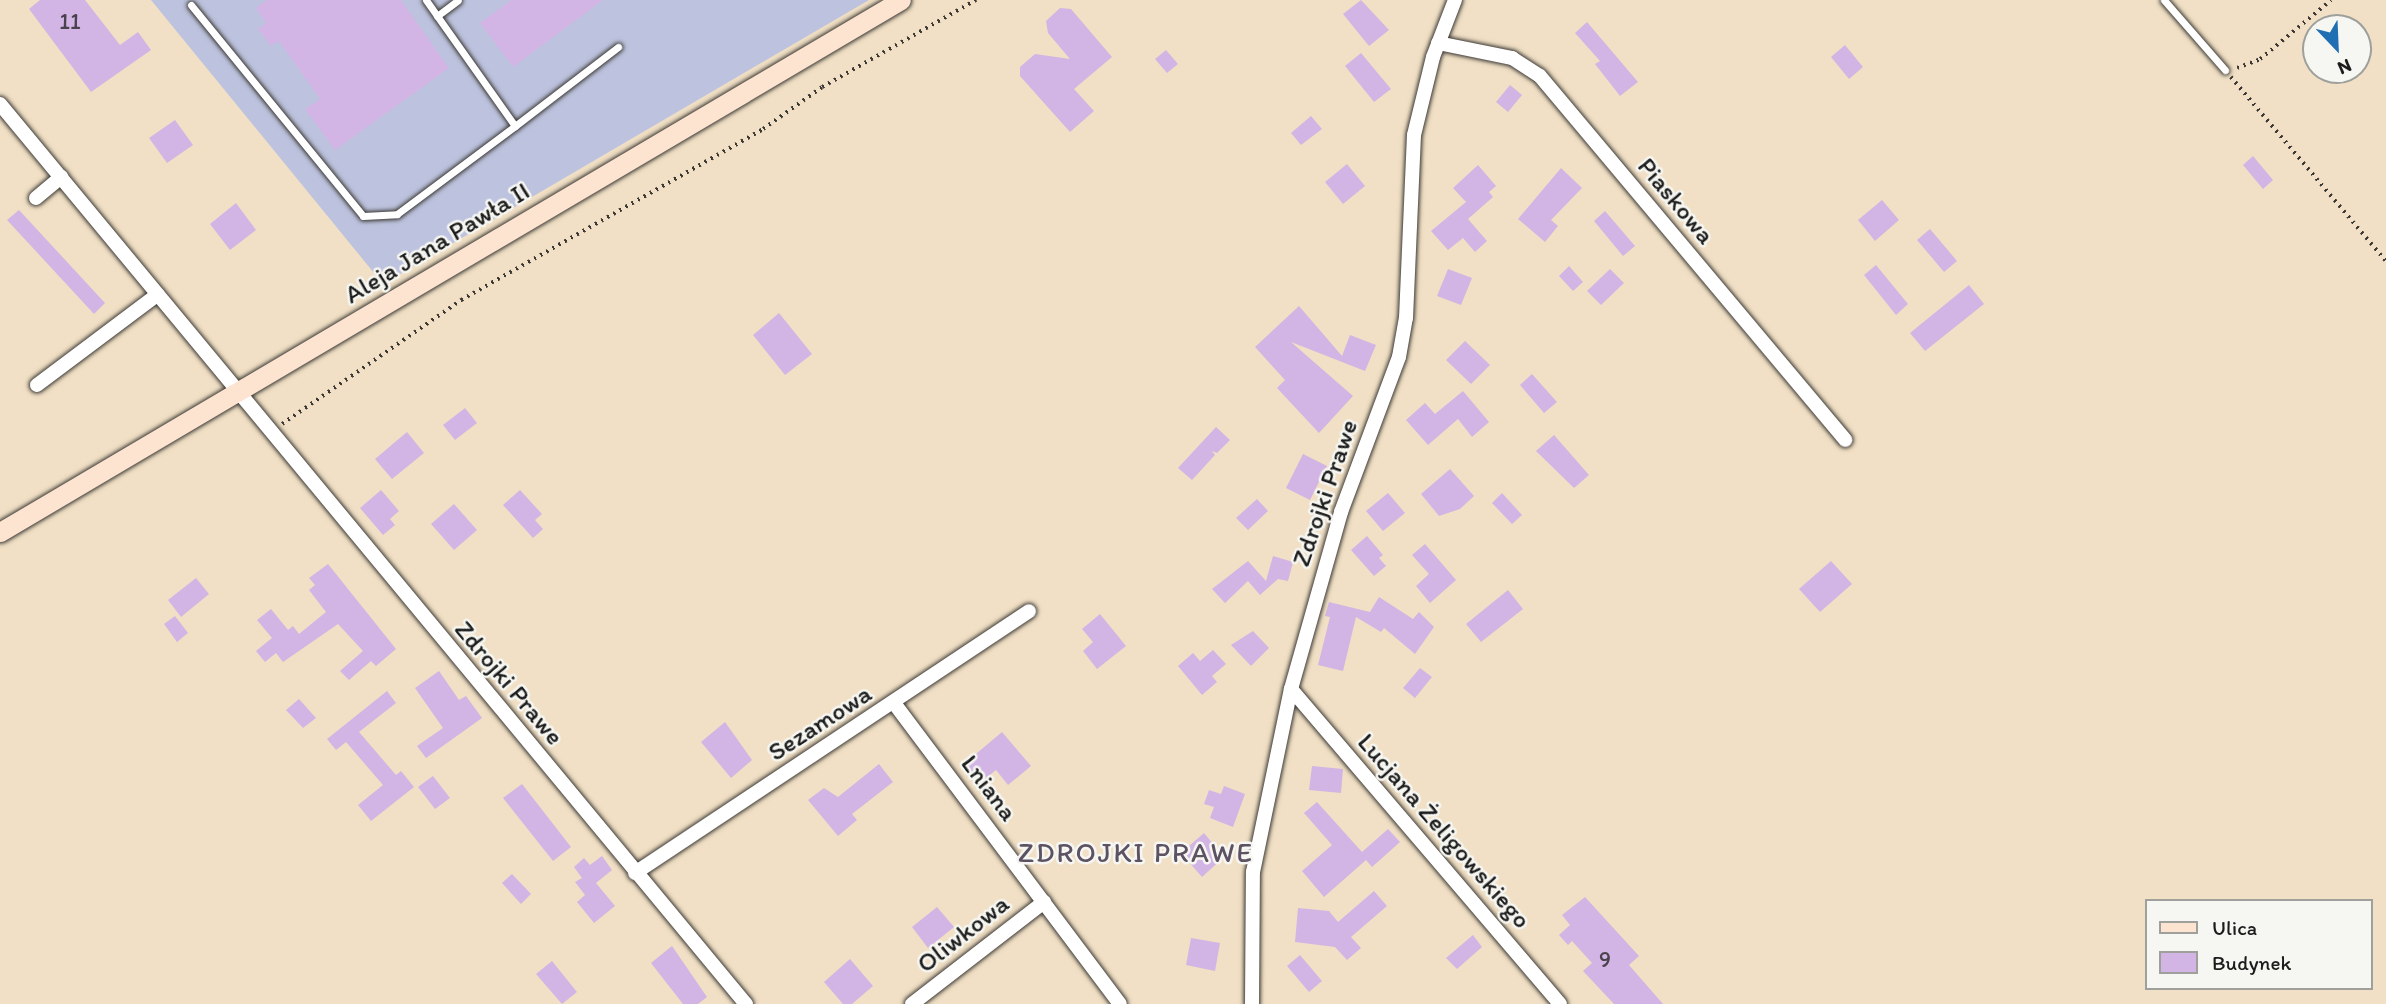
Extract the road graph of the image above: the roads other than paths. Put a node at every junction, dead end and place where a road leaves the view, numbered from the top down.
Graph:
1 (426, 0) edge
2 (458, 0) edge
3 (901, 0) edge
4 (1455, 0) edge
5 (2164, 0) edge
6 (192, 2) edge
7 (437, 16) junction
8 (1438, 43) junction
9 (618, 47) dead end
10 (2225, 70) road end
11 (0, 104) edge
12 (515, 126) junction
13 (61, 177) junction
14 (36, 198) dead end
15 (158, 294) junction
16 (37, 385) dead end
17 (238, 391) junction
18 (1845, 440) dead end
19 (0, 532) edge
20 (1029, 611) dead end
21 (1291, 689) junction
22 (894, 703) junction
23 (635, 873) junction
24 (1044, 902) junction
25 (746, 1004) edge
26 (912, 1004) edge
27 (1120, 1004) edge
28 (1252, 1004) edge
29 (1560, 1004) edge

1 - 7 lane
2 - 7 lane
3 - 17 main road, Aleja Jana Pawła II
4 - 8 street, Zdrojki Prawe
5 - 10 lane
6 - 12 lane
7 - 12 lane
8 - 18 street, Piaskowa
8 - 21 street, Zdrojki Prawe
9 - 12 lane
11 - 13 street, Zdrojki Prawe
13 - 14 street
13 - 15 street, Zdrojki Prawe
15 - 16 street
15 - 17 street, Zdrojki Prawe
17 - 19 main road, Aleja Jana Pawła II
17 - 23 street, Zdrojki Prawe
20 - 22 street, Sezamowa
21 - 28 street, Zdrojki Prawe
21 - 29 street, Lucjana Żeligowskiego
22 - 23 street, Sezamowa
22 - 24 street, Lniana
23 - 25 street, Zdrojki Prawe
24 - 26 street, Oliwkowa
24 - 27 street, Lniana

